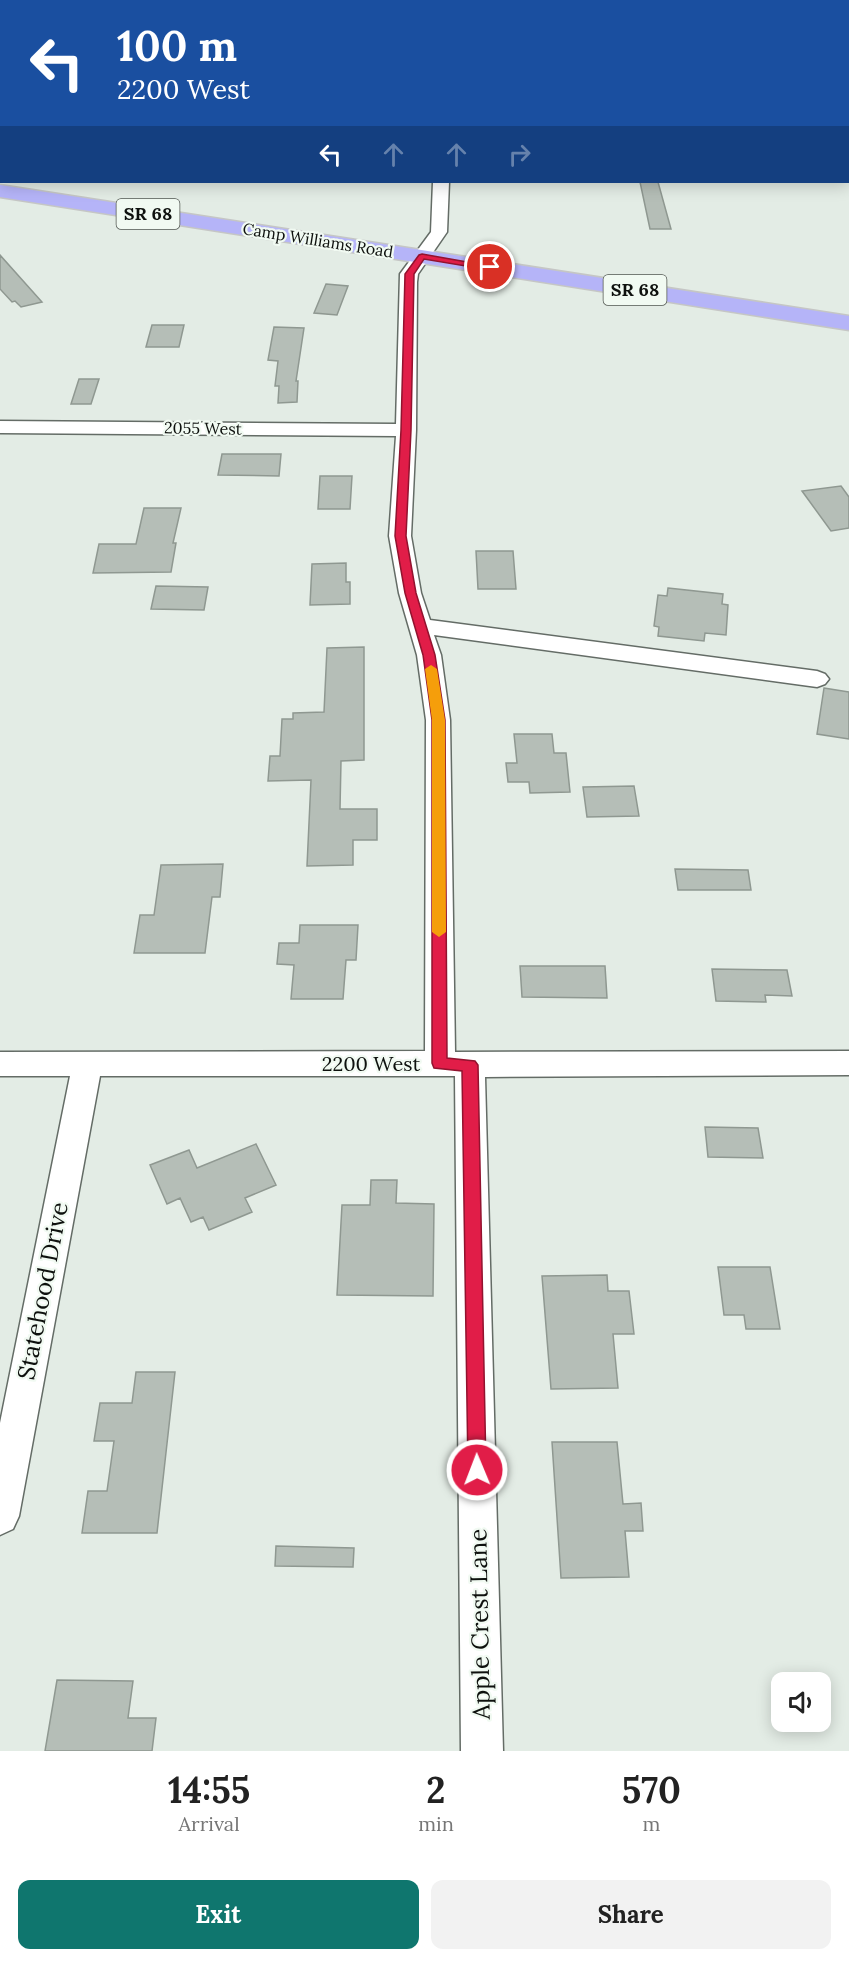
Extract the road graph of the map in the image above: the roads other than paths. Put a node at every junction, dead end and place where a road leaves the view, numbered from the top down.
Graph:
1 (441, 183) edge
2 (0, 191) edge
3 (422, 256) junction
4 (849, 323) edge
5 (0, 426) edge
6 (406, 430) junction
7 (420, 626) junction
8 (817, 679) dead end
9 (849, 1063) edge
10 (0, 1064) edge
11 (455, 1064) junction
12 (87, 1065) junction
13 (0, 1516) edge
14 (482, 1751) edge

1 - 3 street, Apple Crest Lane
2 - 3 main road, Camp Williams Road / SR 68
3 - 4 main road, Camp Williams Road / SR 68
3 - 6 street, Apple Crest Lane
5 - 6 street, 2055 West
6 - 7 street, Apple Crest Lane
7 - 8 street
7 - 11 street, Apple Crest Lane
9 - 11 street, 2200 West
10 - 12 street, 2200 West
11 - 12 street, 2200 West
11 - 14 street, Apple Crest Lane
12 - 13 street, Statehood Drive

